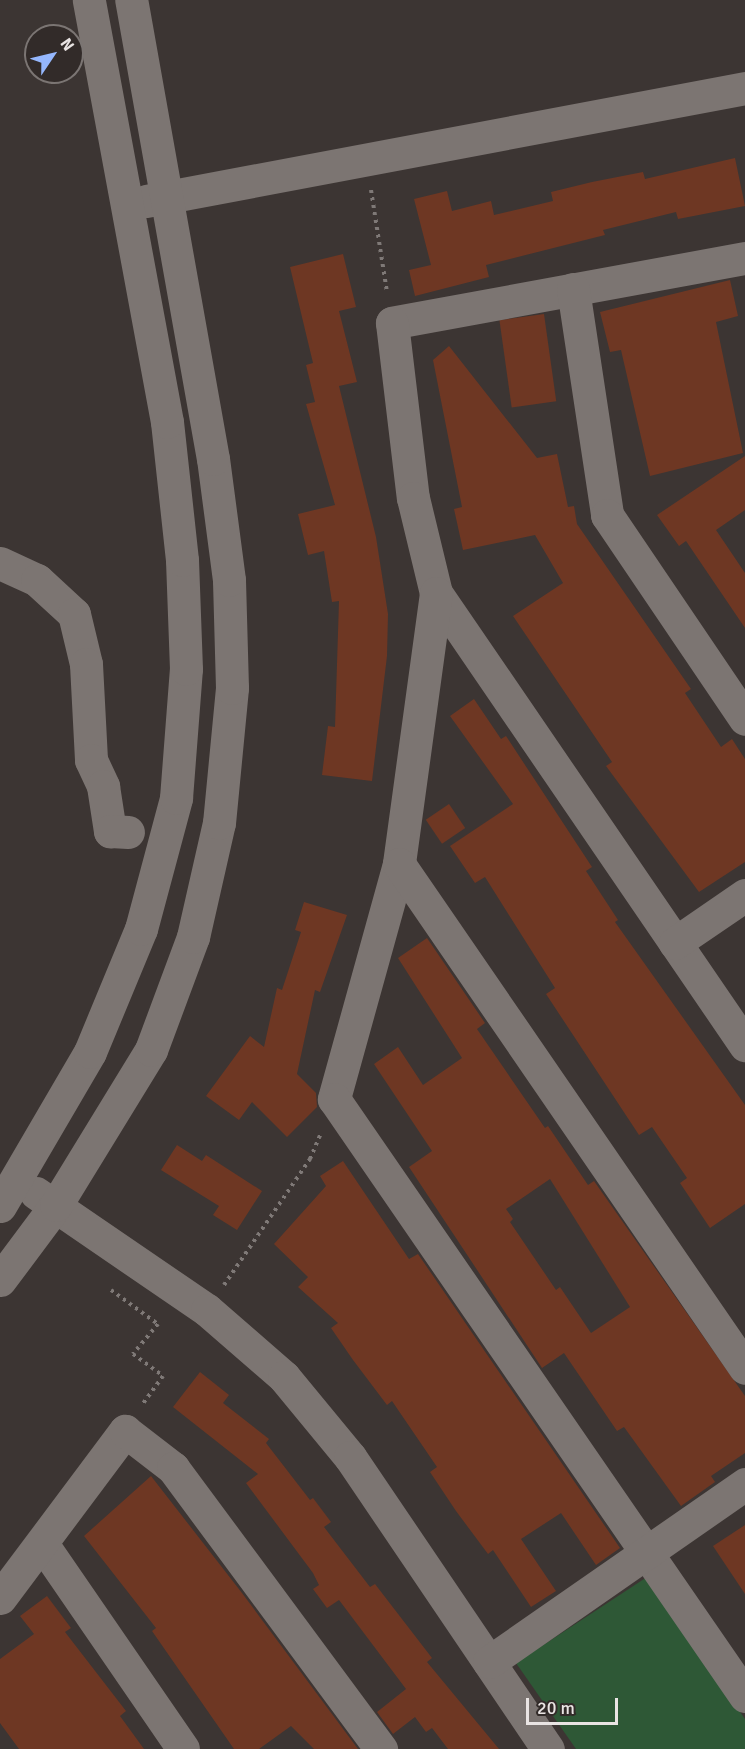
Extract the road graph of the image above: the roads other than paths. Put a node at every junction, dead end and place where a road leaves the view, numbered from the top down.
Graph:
1 (88, 0) edge
2 (131, 0) edge
3 (745, 88) edge
4 (168, 197) junction
5 (127, 205) junction
6 (745, 258) edge
7 (573, 290) junction
8 (0, 563) edge
9 (435, 594) junction
10 (745, 719) edge
11 (128, 832) dead end
12 (399, 864) junction
13 (745, 895) edge
14 (675, 943) junction
15 (745, 1045) edge
16 (9, 1194) edge
17 (56, 1205) junction
18 (0, 1280) edge
19 (745, 1368) edge
20 (745, 1484) edge
21 (42, 1545) junction
22 (646, 1553) junction
23 (0, 1598) edge
24 (489, 1662) junction
25 (745, 1696) edge
26 (183, 1749) edge
27 (381, 1749) edge
28 (549, 1749) edge

1 - 5 street
2 - 4 street
3 - 4 street
4 - 5 street
4 - 17 street
5 - 16 street
6 - 7 street
7 - 9 street
7 - 10 street
8 - 11 street
9 - 12 street
9 - 14 street
12 - 19 street
12 - 22 street
13 - 14 street
14 - 15 street
16 - 17 street
17 - 18 street
17 - 24 street
20 - 22 street
21 - 23 street
21 - 26 street
21 - 27 street
22 - 24 street
22 - 25 street
24 - 28 street

